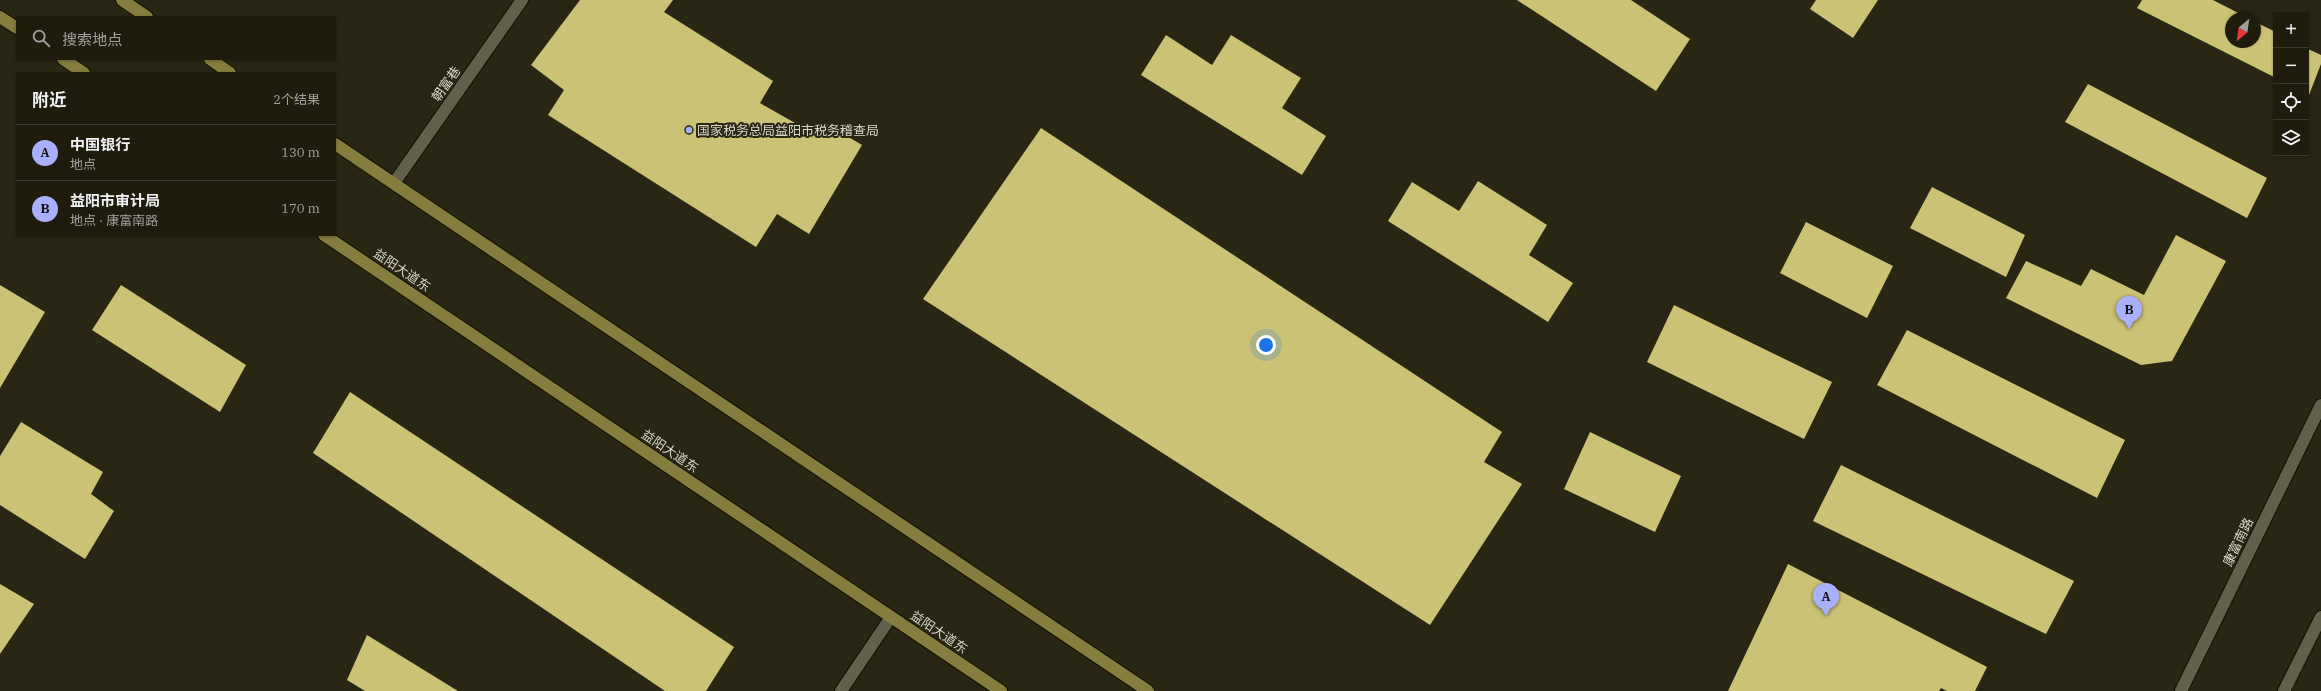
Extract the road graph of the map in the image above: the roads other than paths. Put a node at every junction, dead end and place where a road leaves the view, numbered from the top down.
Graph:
1 (122, 0) edge
2 (522, 0) edge
3 (146, 16) edge
4 (0, 17) edge
5 (16, 27) edge
6 (64, 60) edge
7 (211, 60) edge
8 (82, 72) edge
9 (229, 72) edge
10 (336, 145) edge
11 (394, 183) junction
12 (325, 236) edge
13 (2321, 405) edge
14 (2321, 616) edge
15 (892, 617) junction
16 (841, 691) edge
17 (1001, 691) edge
18 (1148, 691) edge
19 (2181, 691) edge
20 (2284, 691) edge

1 - 3 main road
2 - 11 main road, 朝富巷
4 - 5 main road
6 - 8 main road
7 - 9 main road
10 - 11 main road
11 - 18 main road
12 - 15 main road, 益阳大道东
13 - 19 main road, 康富南路
14 - 20 main road
15 - 16 main road
15 - 17 main road, 益阳大道东

